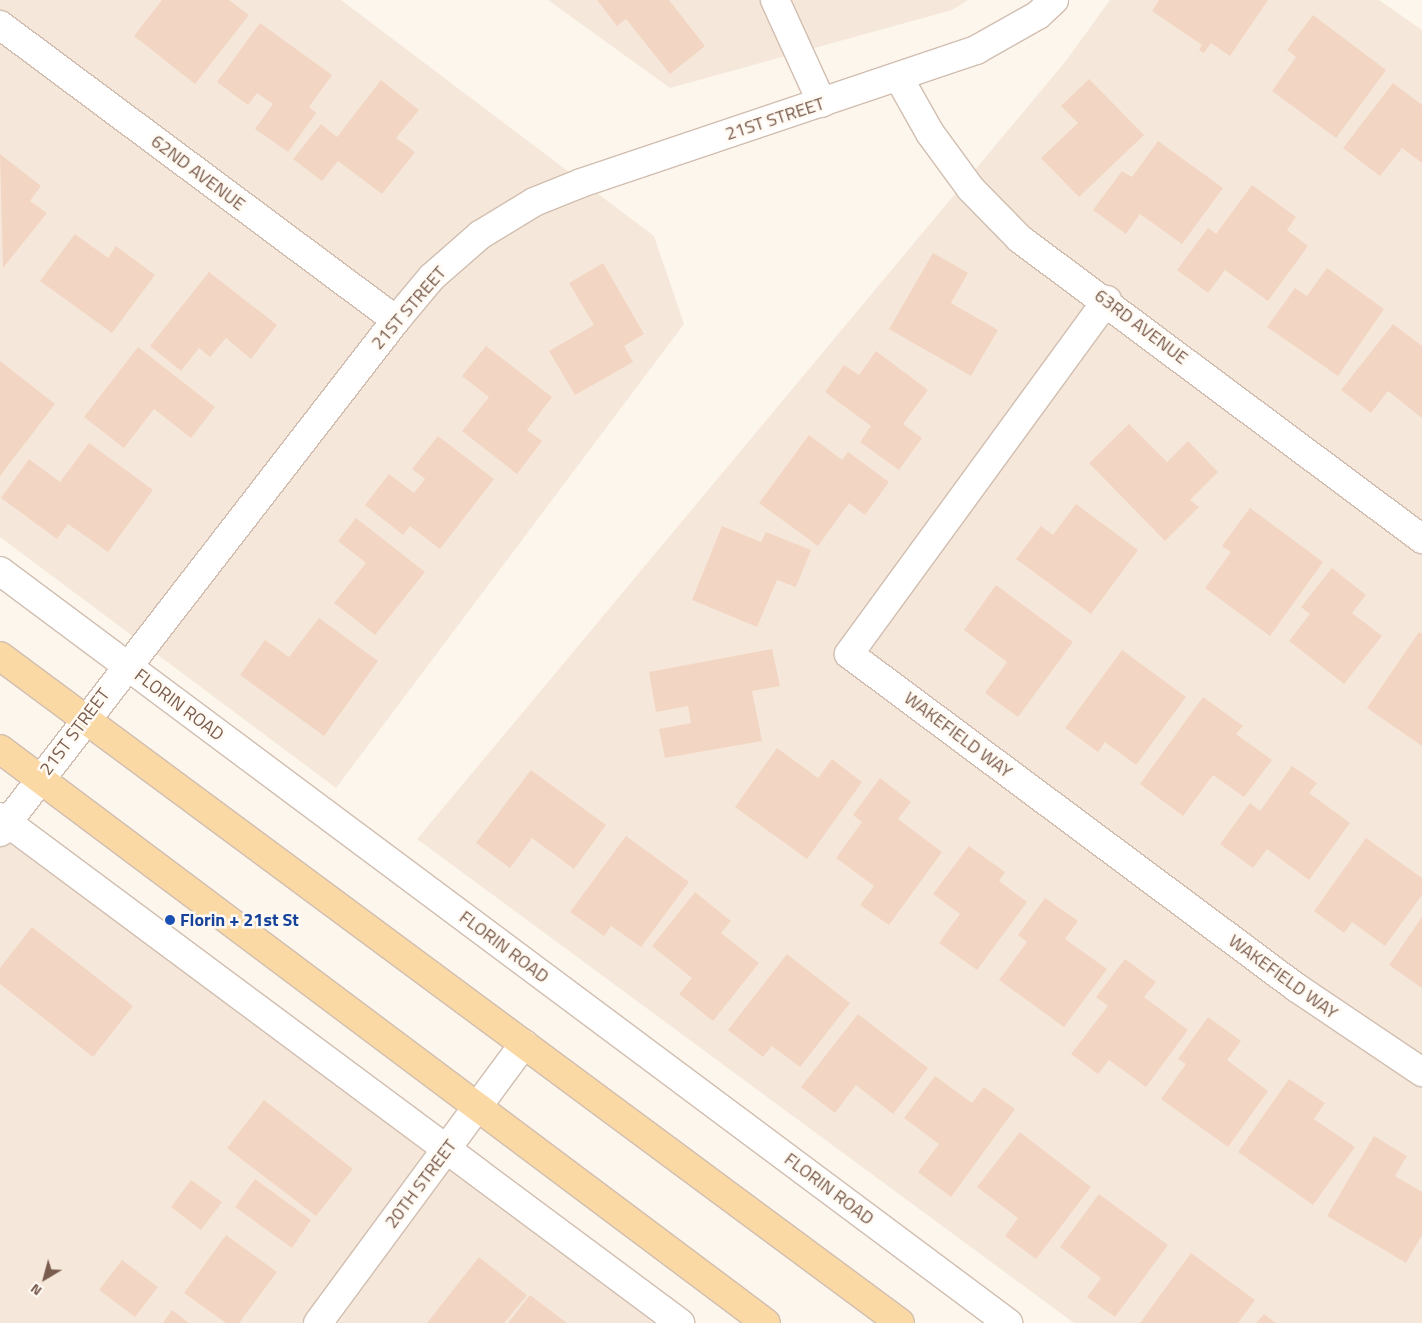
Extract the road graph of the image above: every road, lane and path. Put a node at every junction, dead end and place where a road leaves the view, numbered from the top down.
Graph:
1 (775, 0) edge
2 (1054, 0) edge
3 (0, 25) edge
4 (899, 78) junction
5 (822, 103) junction
6 (1107, 300) junction
7 (396, 320) junction
8 (1422, 539) edge
9 (0, 571) edge
10 (0, 656) edge
11 (126, 665) junction
12 (86, 720) junction
13 (0, 749) edge
14 (40, 778) junction
15 (2, 824) edge
16 (524, 1044) junction
17 (1422, 1072) edge
18 (477, 1108) junction
19 (447, 1149) junction
20 (318, 1323) edge
21 (680, 1323) edge
22 (766, 1323) edge
23 (900, 1323) edge
24 (1008, 1323) edge

1 - 5 street
2 - 4 street, 21ST STREET
3 - 7 street, 62ND AVENUE
4 - 5 street, 21ST STREET
4 - 6 street, 63RD AVENUE
5 - 7 street, 21ST STREET
6 - 8 street, 63RD AVENUE
6 - 17 street, WAKEFIELD WAY
7 - 11 street, 21ST STREET
9 - 11 street, FLORIN ROAD
10 - 12 main road
11 - 12 street, 21ST STREET
11 - 24 street, FLORIN ROAD
12 - 14 street, 21ST STREET
12 - 16 main road
13 - 14 main road
14 - 15 street, 21ST STREET
14 - 18 main road
15 - 19 street
16 - 18 street, 20TH STREET
16 - 23 main road
18 - 19 street, 20TH STREET
18 - 22 main road
19 - 20 street, 20TH STREET
19 - 21 street

